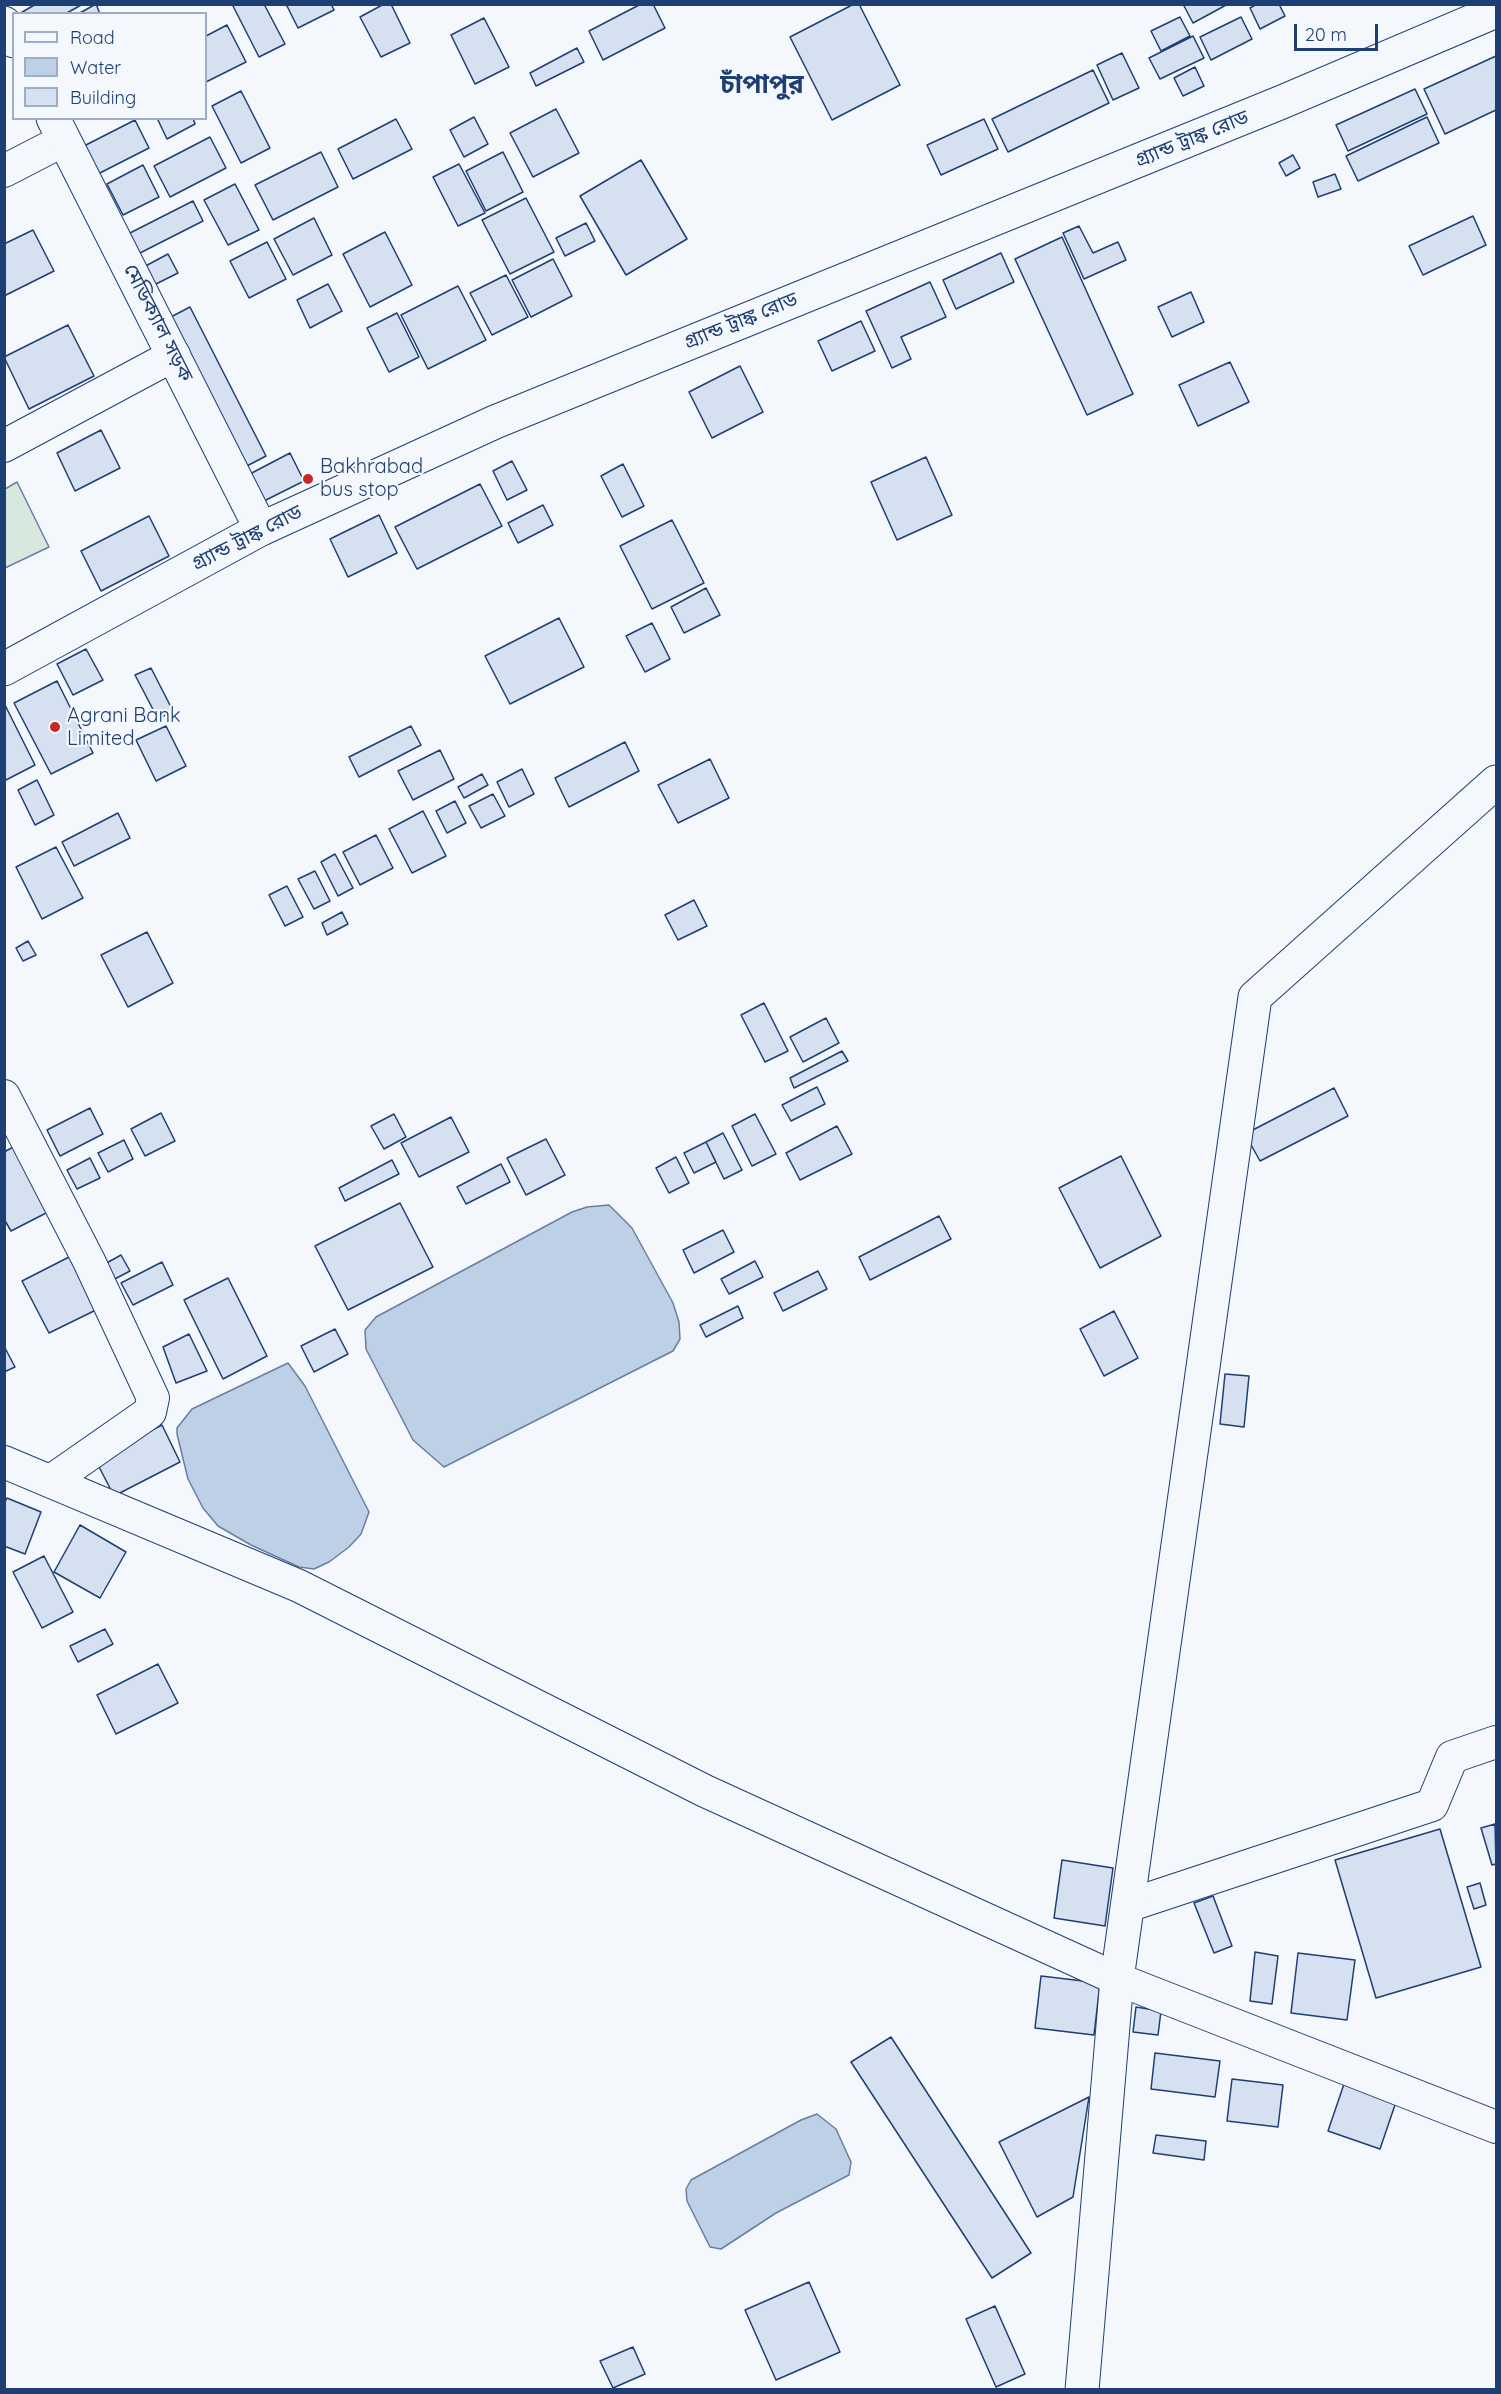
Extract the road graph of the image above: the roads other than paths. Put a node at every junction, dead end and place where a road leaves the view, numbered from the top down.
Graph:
1 (1497, 11) edge
2 (4, 23) edge
3 (12, 37) edge
4 (59, 129) edge
5 (4, 171) edge
6 (174, 354) junction
7 (4, 446) edge
8 (261, 529) junction
9 (4, 669) edge
10 (1497, 782) edge
11 (4, 1096) edge
12 (4, 1462) edge
13 (51, 1481) junction
14 (1497, 1742) edge
15 (1127, 1906) junction
16 (1118, 1979) junction
17 (1497, 2127) edge
18 (1082, 2390) edge

1 - 8 main road, গ্র্যান্ড ট্রাঙ্ক রোড
2 - 3 main road
4 - 5 street
4 - 6 main road, মেডিক্যাল সড়ক
6 - 7 street
6 - 8 main road, মেডিক্যাল সড়ক
8 - 9 main road, গ্র্যান্ড ট্রাঙ্ক রোড
10 - 15 main road
11 - 13 street
12 - 13 street
13 - 16 street
14 - 15 street
15 - 16 main road
16 - 17 street
16 - 18 main road

